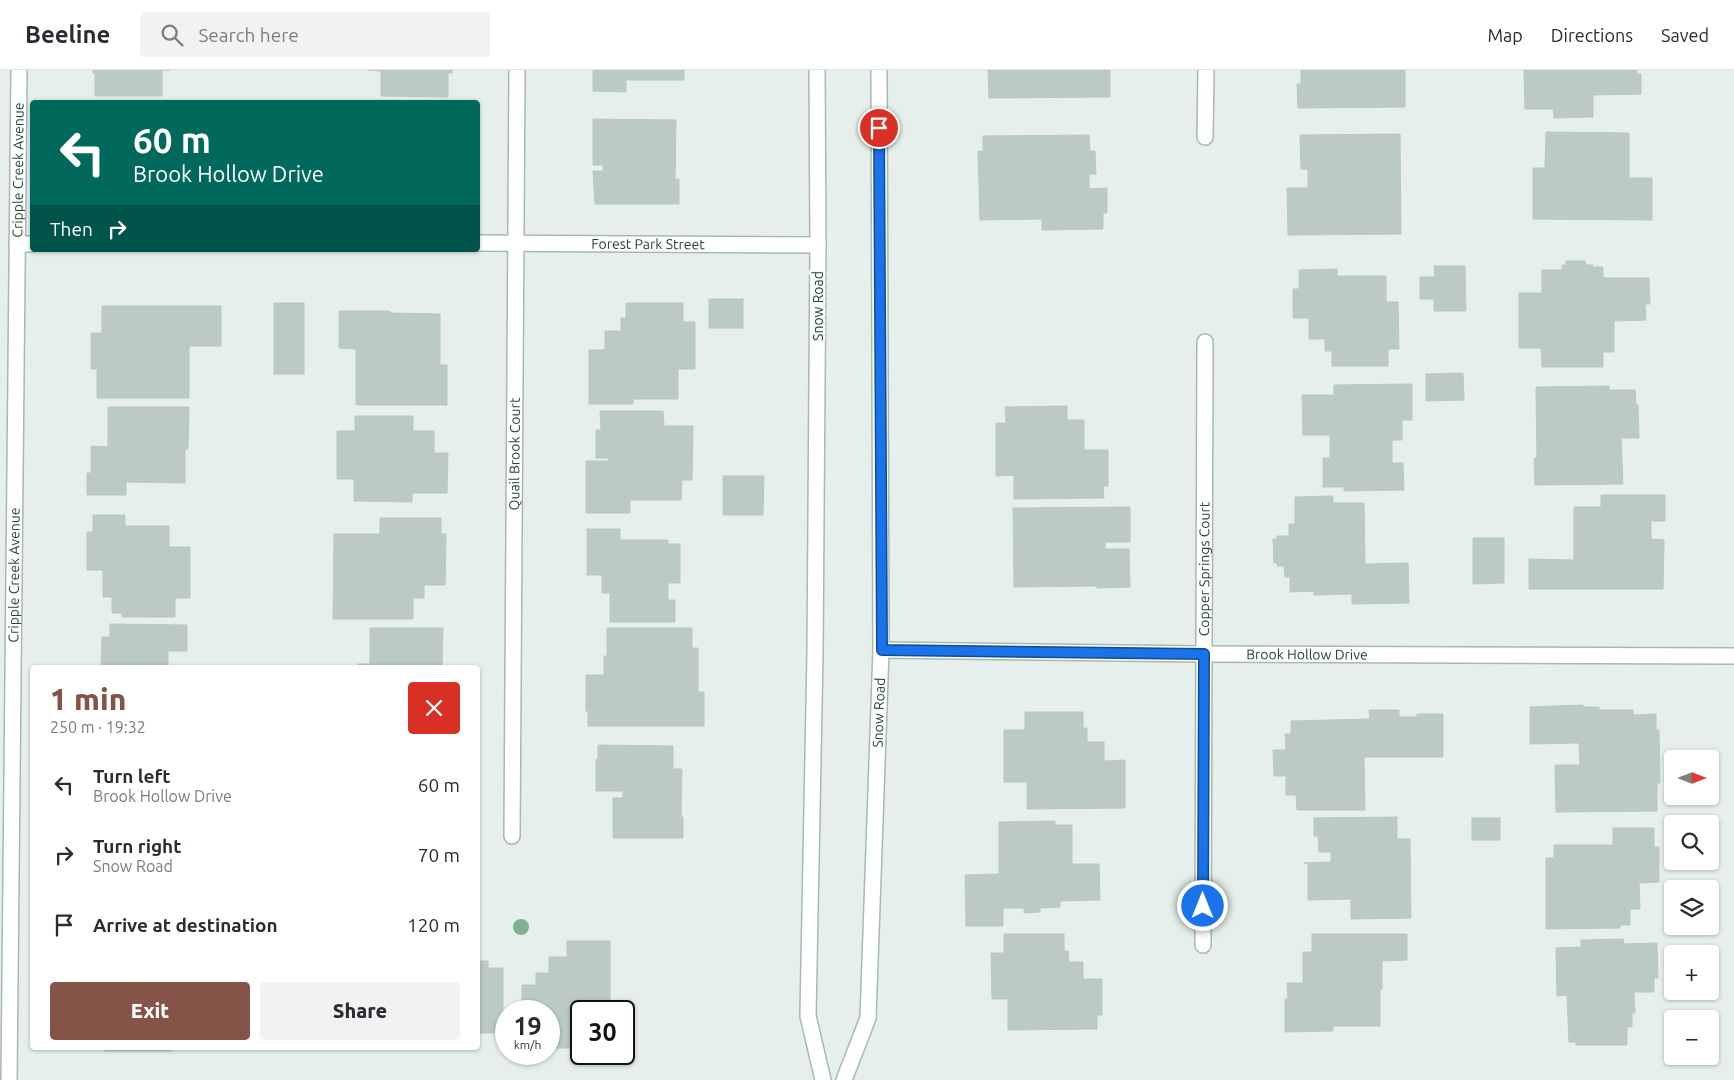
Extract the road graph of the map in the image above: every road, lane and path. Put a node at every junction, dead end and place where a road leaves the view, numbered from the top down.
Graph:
1 (19, 70) edge
2 (517, 70) edge
3 (817, 70) edge
4 (879, 70) edge
5 (1206, 70) edge
6 (1205, 137) dead end
7 (480, 243) edge
8 (516, 243) junction
9 (25, 244) edge
10 (818, 245) junction
11 (1205, 342) dead end
12 (882, 650) junction
13 (1204, 654) junction
14 (1734, 656) edge
15 (512, 836) dead end
16 (1203, 945) dead end
17 (9, 1080) edge
18 (824, 1080) edge
19 (844, 1080) edge

1 - 9 street, Cripple Creek Avenue
2 - 8 street, Quail Brook Court
3 - 10 street, Snow Road
4 - 12 street, Snow Road
5 - 6 street
7 - 8 street, Forest Park Street
8 - 10 street, Forest Park Street
8 - 15 street, Quail Brook Court
9 - 17 street, Cripple Creek Avenue
10 - 18 street, Snow Road
11 - 13 street, Copper Springs Court
12 - 13 street, Brook Hollow Drive
12 - 19 street, Snow Road
13 - 14 street, Brook Hollow Drive
13 - 16 street, Copper Springs Court

